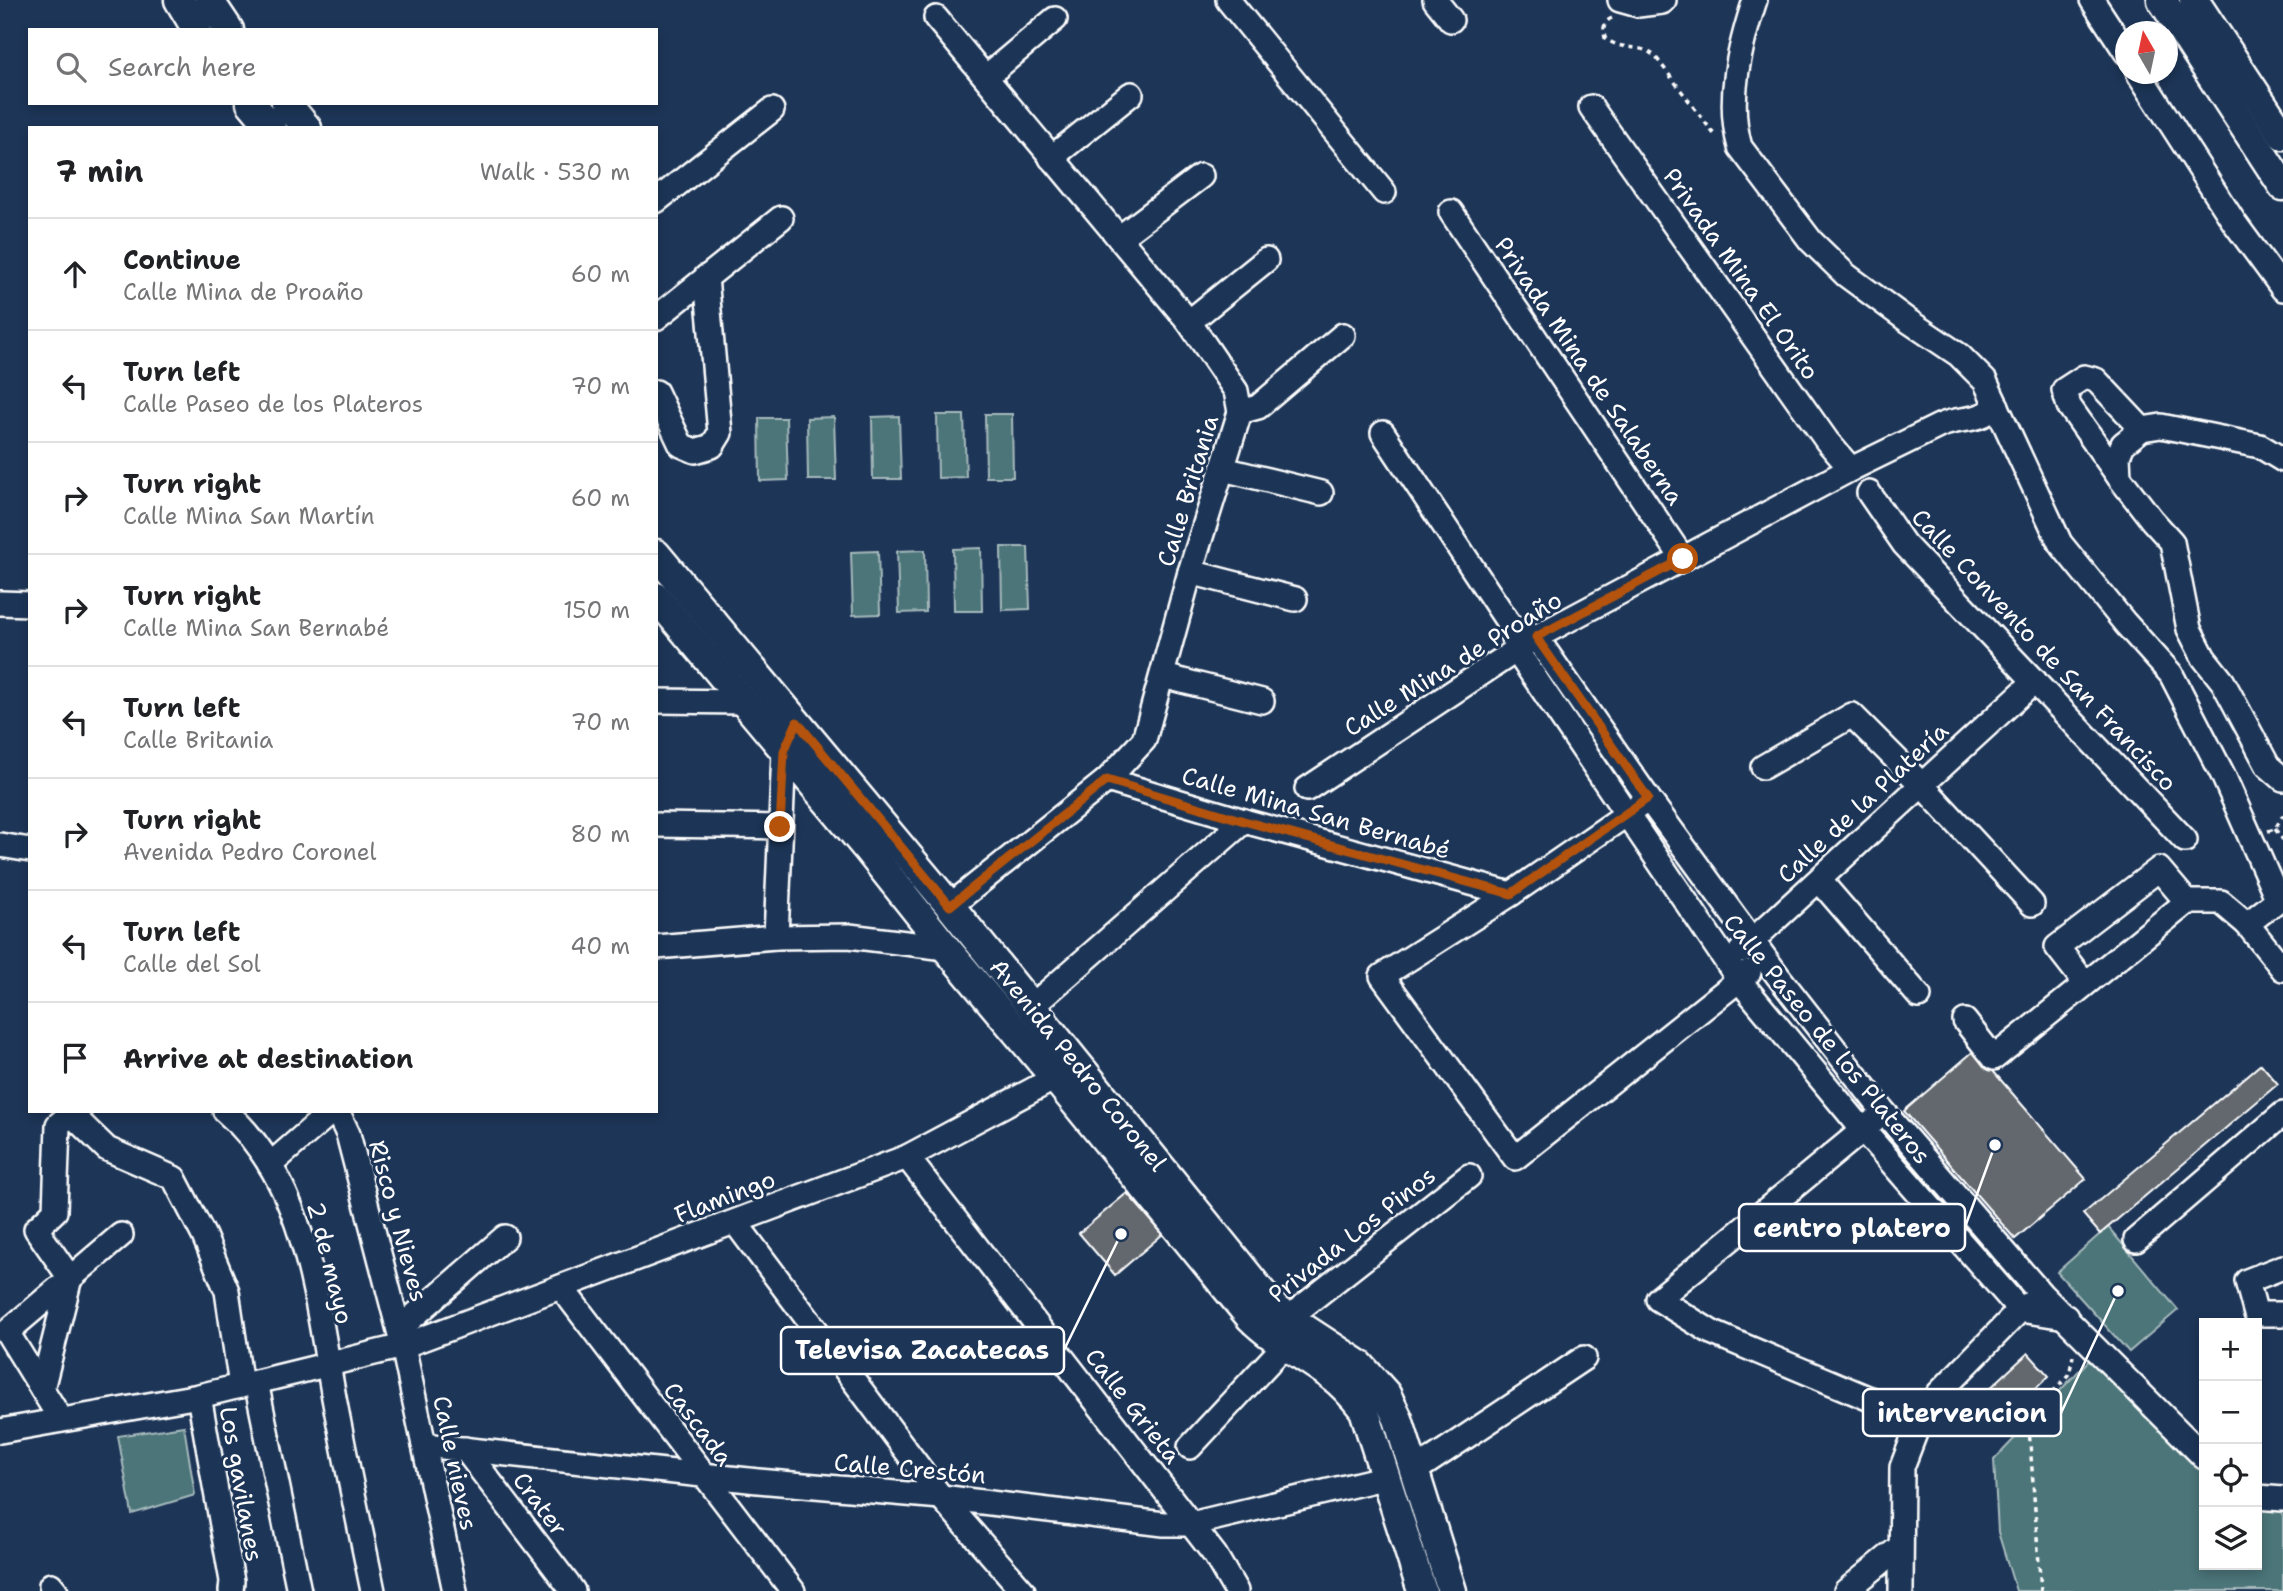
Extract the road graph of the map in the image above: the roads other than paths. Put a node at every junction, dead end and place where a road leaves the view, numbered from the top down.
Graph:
1 (179, 0) edge
2 (209, 0) edge
3 (1228, 0) edge
4 (1435, 0) edge
5 (1664, 0) edge
6 (1755, 0) edge
7 (2092, 0) edge
8 (2162, 0) edge
9 (2194, 0) edge
10 (1620, 9) edge
11 (936, 18) dead end
12 (1055, 19) dead end
13 (1451, 20) dead end
14 (196, 28) edge
15 (228, 28) edge
16 (2115, 35) edge
17 (986, 77) junction
18 (2145, 84) edge
19 (1131, 94) dead end
20 (253, 105) edge
21 (288, 105) edge
22 (1591, 107) dead end
23 (772, 110) dead end
24 (270, 126) edge
25 (305, 126) edge
26 (2283, 135) edge
27 (1051, 158) junction
28 (1201, 176) dead end
29 (2283, 186) edge
30 (1384, 192) dead end
31 (658, 199) edge
32 (1451, 212) dead end
33 (781, 218) dead end
34 (1119, 238) junction
35 (1266, 260) dead end
36 (706, 277) junction
37 (2283, 289) edge
38 (658, 316) edge
39 (1189, 322) junction
40 (1343, 335) dead end
41 (658, 395) edge
42 (1997, 406) junction
43 (1240, 412) junction
44 (2151, 427) junction
45 (1383, 433) dead end
46 (2283, 460) edge
47 (1223, 468) junction
48 (1851, 469) junction
49 (2119, 478) junction
50 (1321, 493) dead end
51 (1869, 493) dead end
52 (658, 556) edge
53 (1683, 559) junction
54 (1190, 572) junction
55 (0, 583) edge
56 (1295, 599) dead end
57 (16, 604) edge
58 (660, 608) edge
59 (1510, 625) junction
60 (1536, 637) junction
61 (1516, 650) junction
62 (1163, 676) junction
63 (2035, 681) junction
64 (658, 701) edge
65 (1262, 701) dead end
66 (744, 702) junction
67 (797, 722) junction
68 (784, 751) junction
69 (1763, 766) dead end
70 (2283, 779) edge
71 (1107, 780) junction
72 (1920, 784) junction
73 (1307, 789) dead end
74 (1648, 798) junction
75 (1628, 814) junction
76 (1244, 821) junction
77 (658, 825) edge
78 (780, 827) junction
79 (2185, 840) dead end
80 (0, 845) edge
81 (28, 850) edge
82 (1820, 881) junction
83 (1511, 894) junction
84 (2187, 902) junction
85 (2032, 905) dead end
86 (950, 906) junction
87 (2248, 924) junction
88 (776, 937) junction
89 (658, 947) edge
90 (946, 948) junction
91 (1759, 950) junction
92 (2283, 969) edge
93 (1733, 971) junction
94 (2085, 983) junction
95 (1919, 996) dead end
96 (1031, 1007) junction
97 (1965, 1021) dead end
98 (1055, 1078) junction
99 (1884, 1112) junction
100 (71, 1113) edge
101 (73, 1113) edge
102 (227, 1113) edge
103 (333, 1113) edge
104 (336, 1113) edge
105 (2283, 1114) edge
106 (1863, 1130) junction
107 (907, 1157) junction
108 (270, 1165) junction
109 (1151, 1176) junction
110 (1469, 1177) dead end
111 (735, 1222) junction
112 (121, 1236) dead end
113 (505, 1237) dead end
114 (2136, 1240) dead end
115 (2283, 1267) edge
116 (70, 1278) junction
117 (561, 1287) junction
118 (2042, 1295) junction
119 (2020, 1310) junction
120 (2283, 1314) edge
121 (2072, 1324) junction
122 (1280, 1333) junction
123 (401, 1338) junction
124 (1584, 1358) dead end
125 (328, 1365) junction
126 (248, 1384) junction
127 (41, 1389) junction
128 (199, 1396) junction
129 (61, 1420) junction
130 (1920, 1420) junction
131 (0, 1431) edge
132 (424, 1445) junction
133 (1190, 1447) dead end
134 (465, 1449) junction
135 (2199, 1452) edge
136 (1400, 1474) junction
137 (703, 1475) junction
138 (941, 1497) junction
139 (2262, 1497) edge
140 (2283, 1499) edge
141 (1191, 1524) junction
142 (1900, 1547) junction
143 (234, 1588) edge
144 (299, 1591) edge
145 (373, 1591) edge
146 (454, 1591) edge
147 (573, 1591) edge
148 (793, 1591) edge
149 (1023, 1591) edge
150 (1236, 1591) edge
151 (1422, 1591) edge
152 (1452, 1591) edge
153 (1846, 1591) edge
154 (1901, 1591) edge

1 - 14 main road
2 - 15 main road
3 - 30 street
4 - 13 street
5 - 10 street
6 - 42 street
7 - 16 street
8 - 29 main road
9 - 26 main road
11 - 17 street, Calle Britania
12 - 17 street
17 - 27 street, Calle Britania
18 - 37 street
19 - 27 street
20 - 24 main road
21 - 25 main road
22 - 48 street, Privada Mina El Orito
23 - 31 street
27 - 34 street, Calle Britania
28 - 34 street
32 - 53 street, Privada Mina de Salaberna
33 - 36 street
34 - 39 street, Calle Britania
35 - 39 street
36 - 38 street
36 - 41 street
39 - 43 street, Calle Britania
40 - 43 street
42 - 48 street, Calle Mina de Proaño
42 - 87 street
43 - 47 street, Calle Britania
44 - 46 street
44 - 49 street
44 - 49 street
45 - 59 street
47 - 50 street
47 - 54 street, Calle Britania
48 - 53 street, Calle Mina de Proaño
49 - 70 street
51 - 63 street, Calle Convento de San Francisco
52 - 67 main road, Avenida Pedro Coronel
53 - 60 street, Calle Mina de Proaño
54 - 56 street
54 - 62 street, Calle Britania
55 - 57 street
58 - 66 main road, Avenida Pedro Coronel
59 - 60 street
59 - 61 street
60 - 61 street, Calle Mina de Proaño
60 - 74 street, Calle Paseo de los Plateros
61 - 73 street, Calle Mina de Proaño
61 - 75 street, Calle Paseo de los Plateros
62 - 65 street
62 - 71 street, Calle Britania
63 - 72 street, Calle de la Platería
63 - 79 street, Calle Convento de San Francisco
64 - 66 street
66 - 68 main road, Avenida Pedro Coronel
67 - 68 street
67 - 86 main road, Avenida Pedro Coronel
68 - 78 street
68 - 90 main road, Avenida Pedro Coronel
69 - 72 street
71 - 76 street, Calle Mina San Bernabé
71 - 86 street, Calle Britania
72 - 82 street, Calle de la Platería
72 - 85 street
74 - 75 street
74 - 91 street, Calle Paseo de los Plateros
75 - 83 street
75 - 93 street, Calle Paseo de los Plateros
76 - 83 street, Calle Mina San Bernabé
76 - 96 street
77 - 78 street
78 - 88 street
80 - 81 street
82 - 91 street, Calle de la Platería
82 - 95 street
83 - 93 street, Calle de la Platería
84 - 87 street
84 - 94 street
84 - 94 street
86 - 96 main road, Avenida Pedro Coronel
87 - 92 street
88 - 89 street
88 - 90 street
90 - 98 main road, Avenida Pedro Coronel
91 - 93 street, Calle de la Platería
91 - 99 street, Calle Paseo de los Plateros
93 - 106 street, Calle Paseo de los Plateros
94 - 97 street
96 - 109 main road, Avenida Pedro Coronel
98 - 107 street, Flamingo
98 - 109 main road, Avenida Pedro Coronel
99 - 106 street
99 - 118 street, Calle Paseo de los Plateros
100 - 116 street
101 - 126 street
102 - 108 street, 2 de mayo
103 - 108 street
104 - 123 street, Risco y Nieves
105 - 114 street
106 - 119 street, Calle Paseo de los Plateros
106 - 130 street
107 - 111 street, Flamingo
107 - 141 street, Calle Grieta
108 - 125 street, 2 de mayo
109 - 122 main road, Avenida Pedro Coronel
110 - 122 street, Privada Los Pinos
111 - 117 street, Flamingo
111 - 138 street
112 - 116 street
113 - 123 street
115 - 120 street
116 - 127 street
116 - 127 street
117 - 123 street, Flamingo
117 - 137 street, Cascada
118 - 119 street
118 - 121 street, Calle Paseo de los Plateros
119 - 121 street
119 - 130 street
121 - 135 street, Calle Paseo de los Plateros
122 - 133 street, Privada Los Pinos
122 - 136 main road, Avenida Pedro Coronel
123 - 125 street, Flamingo
123 - 132 street, Calle nieves
124 - 136 street
125 - 126 street, Flamingo
125 - 145 street, 2 de mayo
126 - 128 street, Flamingo
126 - 144 street
127 - 129 street
128 - 129 street, Flamingo
128 - 143 street, Los gavilanes
129 - 131 street, Flamingo
130 - 142 street
132 - 134 street, Calle Crestón
132 - 146 street, Calle nieves
134 - 137 street, Calle Crestón
134 - 147 street, Crater
136 - 141 street, Calle Crestón
136 - 151 main road, Avenida Pedro Coronel
136 - 152 main road, Avenida Pedro Coronel
137 - 138 street, Calle Crestón
137 - 148 street, Cascada
138 - 141 street, Calle Crestón
138 - 149 street
139 - 140 street
141 - 150 street, Calle Grieta
142 - 153 street
142 - 154 street

